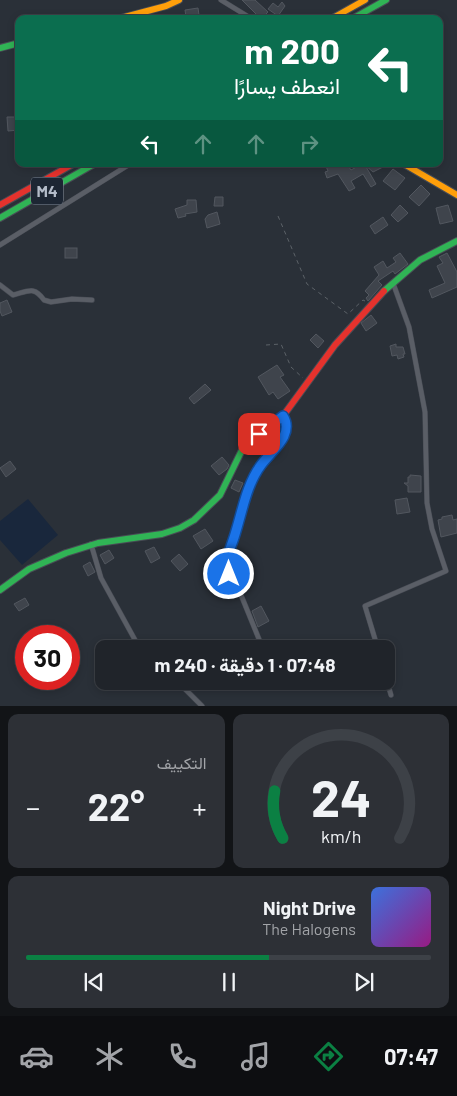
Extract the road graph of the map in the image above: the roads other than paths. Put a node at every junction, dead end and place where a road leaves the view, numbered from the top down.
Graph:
1 (180, 0) edge
2 (221, 0) edge
3 (365, 0) edge
4 (386, 0) edge
5 (132, 15) edge
6 (245, 15) edge
7 (338, 15) edge
8 (359, 15) edge
9 (15, 44) edge
10 (0, 48) edge
11 (68, 167) edge
12 (89, 167) edge
13 (125, 167) edge
14 (409, 167) edge
15 (457, 195) edge
16 (0, 205) edge
17 (0, 218) edge
18 (457, 241) edge
19 (0, 245) edge
20 (393, 283) junction
21 (0, 285) edge
22 (92, 300) dead end
23 (283, 416) junction
24 (91, 544) junction
25 (0, 590) edge
26 (135, 640) edge
27 (259, 640) edge
28 (375, 640) edge
29 (186, 690) edge
30 (390, 690) edge
31 (392, 695) dead end
32 (202, 706) edge

1 - 5 main road
2 - 6 street
3 - 7 main road
4 - 8 main road
9 - 10 main road
11 - 16 main road, M4
12 - 17 main road, M4
13 - 19 street
14 - 15 main road
18 - 20 main road
20 - 23 main road
20 - 28 street
21 - 22 street
23 - 24 main road
23 - 27 street
24 - 25 main road
24 - 26 street
29 - 32 street
30 - 31 street

